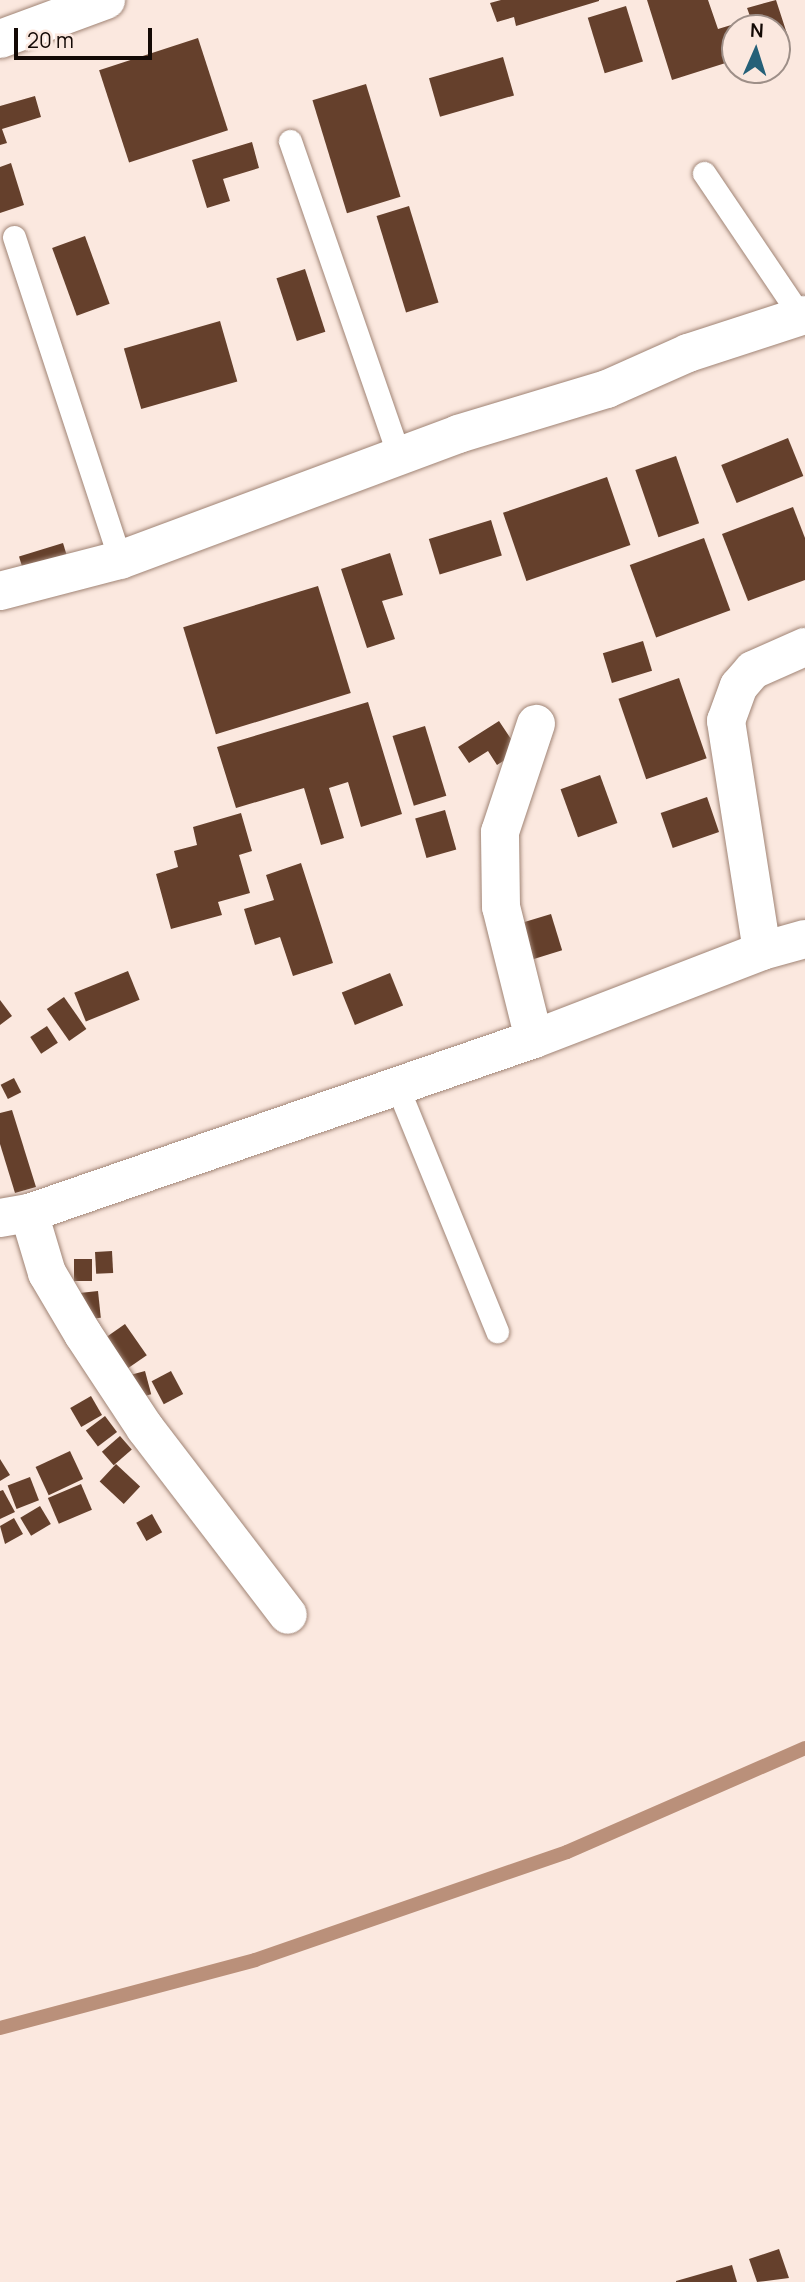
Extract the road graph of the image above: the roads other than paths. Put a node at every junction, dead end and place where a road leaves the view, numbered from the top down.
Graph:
1 (106, 0) edge
2 (0, 38) edge
3 (290, 141) dead end
4 (704, 173) dead end
5 (14, 237) dead end
6 (803, 316) edge
7 (400, 458) junction
8 (120, 560) junction
9 (0, 591) edge
10 (805, 647) edge
11 (536, 724) dead end
12 (805, 939) edge
13 (762, 951) junction
14 (534, 1039) junction
15 (397, 1086) junction
16 (14, 1215) edge
17 (497, 1331) dead end
18 (288, 1615) dead end

1 - 2 street
3 - 7 lane
4 - 6 lane
5 - 8 lane
6 - 7 street
7 - 8 street
8 - 9 street
10 - 13 street
11 - 14 street
12 - 13 street
13 - 14 street
14 - 15 street
15 - 16 street
15 - 17 lane
16 - 18 street

